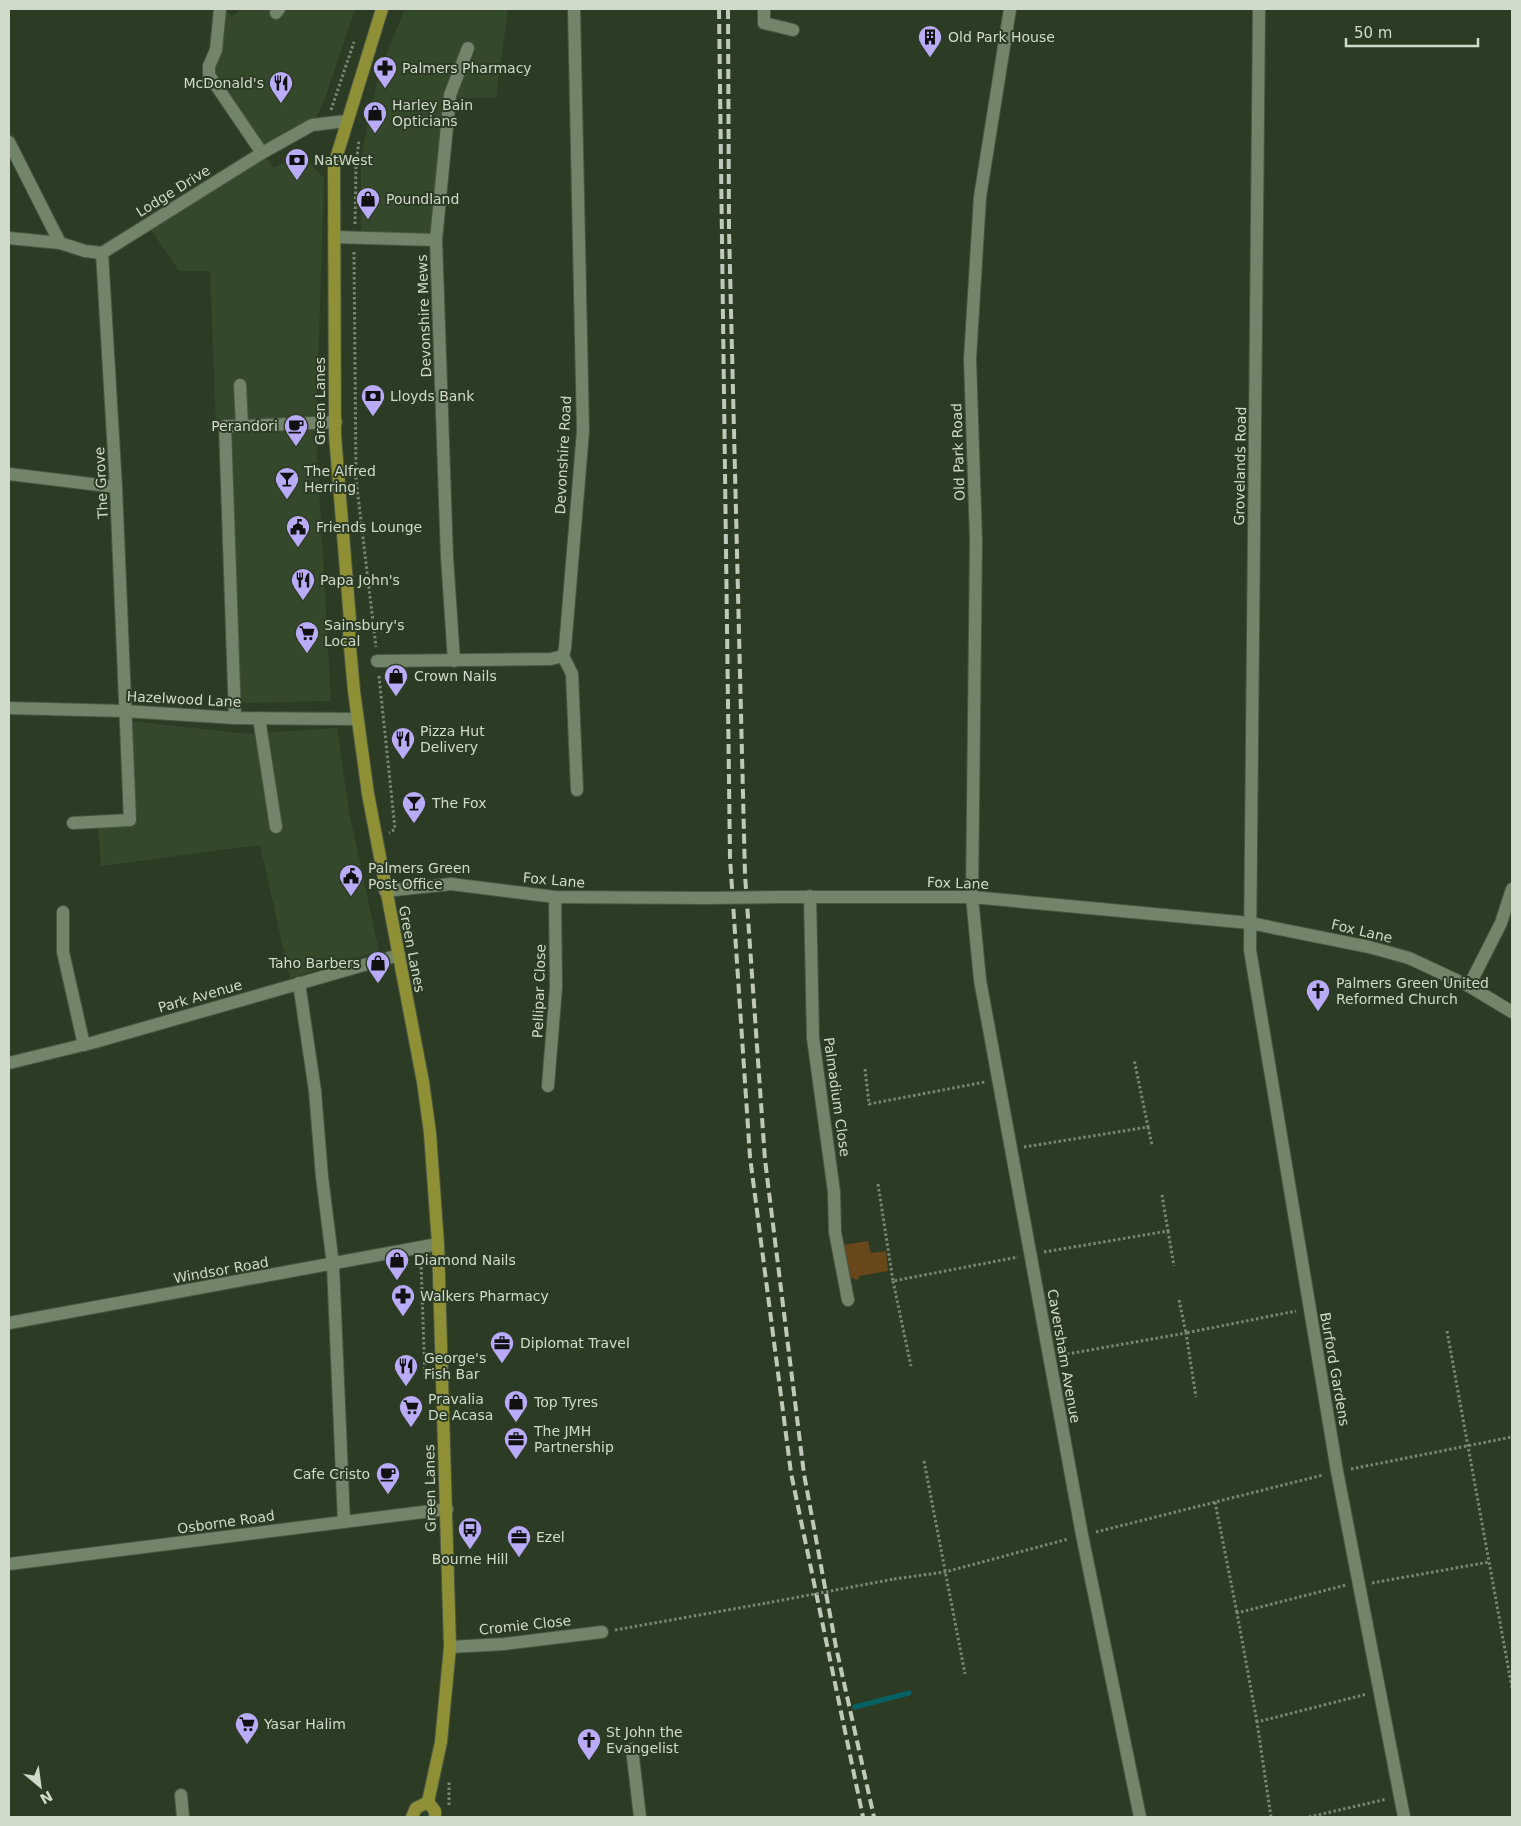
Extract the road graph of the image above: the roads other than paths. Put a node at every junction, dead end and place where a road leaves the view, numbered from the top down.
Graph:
1 (220, 9) edge
2 (382, 9) edge
3 (574, 9) edge
4 (764, 9) edge
5 (1010, 9) edge
6 (1259, 9) edge
7 (793, 30) dead end
8 (468, 48) dead end
9 (346, 121) junction
10 (9, 142) edge
11 (262, 153) junction
12 (334, 237) junction
13 (9, 238) edge
14 (436, 240) junction
15 (60, 242) junction
16 (102, 253) junction
17 (240, 384) dead end
18 (336, 422) junction
19 (242, 426) junction
20 (9, 474) edge
21 (116, 487) junction
22 (563, 656) junction
23 (377, 661) road end
24 (454, 661) junction
25 (9, 708) edge
26 (126, 711) junction
27 (235, 718) junction
28 (259, 718) junction
29 (357, 719) junction
30 (577, 790) dead end
31 (73, 824) dead end
32 (276, 827) dead end
33 (1512, 888) edge
34 (385, 891) junction
35 (810, 896) junction
36 (555, 897) junction
37 (972, 898) junction
38 (63, 912) dead end
39 (1250, 923) junction
40 (398, 955) junction
41 (299, 983) junction
42 (1469, 986) junction
43 (1512, 1012) edge
44 (84, 1044) junction
45 (9, 1063) edge
46 (548, 1086) dead end
47 (438, 1244) junction
48 (333, 1264) junction
49 (848, 1300) dead end
50 (9, 1323) edge
51 (447, 1508) junction
52 (344, 1522) junction
53 (9, 1564) edge
54 (602, 1632) road end
55 (450, 1647) junction
56 (632, 1749) dead end
57 (182, 1795) dead end
58 (428, 1802) junction
59 (183, 1817) edge
60 (412, 1817) edge
61 (435, 1817) edge
62 (640, 1817) edge
63 (1140, 1817) edge
64 (1404, 1817) edge

1 - 11 street
2 - 9 main road, Green Lanes
3 - 22 street, Devonshire Road
4 - 7 street
5 - 37 street, Old Park Road
6 - 39 street, Grovelands Road
8 - 14 street, Devonshire Mews
9 - 11 street, Lodge Drive
9 - 12 main road, Green Lanes
10 - 15 street
11 - 16 street, Lodge Drive
12 - 14 street, Devonshire Mews
12 - 18 main road, Green Lanes
13 - 15 street
14 - 24 street, Devonshire Mews
15 - 16 street
16 - 21 street, The Grove
17 - 19 street
18 - 19 street
18 - 29 main road, Green Lanes
19 - 27 street
20 - 21 street
21 - 26 street, The Grove
22 - 24 street
22 - 30 street
23 - 24 street
25 - 26 street, Hazelwood Lane
26 - 27 street, Hazelwood Lane
26 - 31 street, The Grove
27 - 28 street, Hazelwood Lane
28 - 29 street, Hazelwood Lane
28 - 32 street
29 - 34 main road, Green Lanes
33 - 42 street
34 - 36 street, Fox Lane
34 - 40 main road, Green Lanes
35 - 36 street, Fox Lane, bridge
35 - 37 street, Fox Lane
35 - 49 street, Palmadium Close
36 - 46 street, Pellipar Close
37 - 39 street, Fox Lane
37 - 63 street, Caversham Avenue
38 - 44 street
39 - 42 street, Fox Lane
39 - 64 street, Burford Gardens
40 - 41 street, Park Avenue
40 - 47 main road, Green Lanes
41 - 44 street, Park Avenue
41 - 48 street
42 - 43 street, Fox Lane
44 - 45 street, Park Avenue
47 - 48 street, Windsor Road
47 - 51 main road, Green Lanes
48 - 50 street, Windsor Road
48 - 52 street
51 - 52 street, Osborne Road
51 - 55 main road, Green Lanes
52 - 53 street, Osborne Road
54 - 55 street, Cromie Close
55 - 58 main road, Green Lanes
56 - 62 street
57 - 59 street
58 - 60 main road
58 - 61 main road

